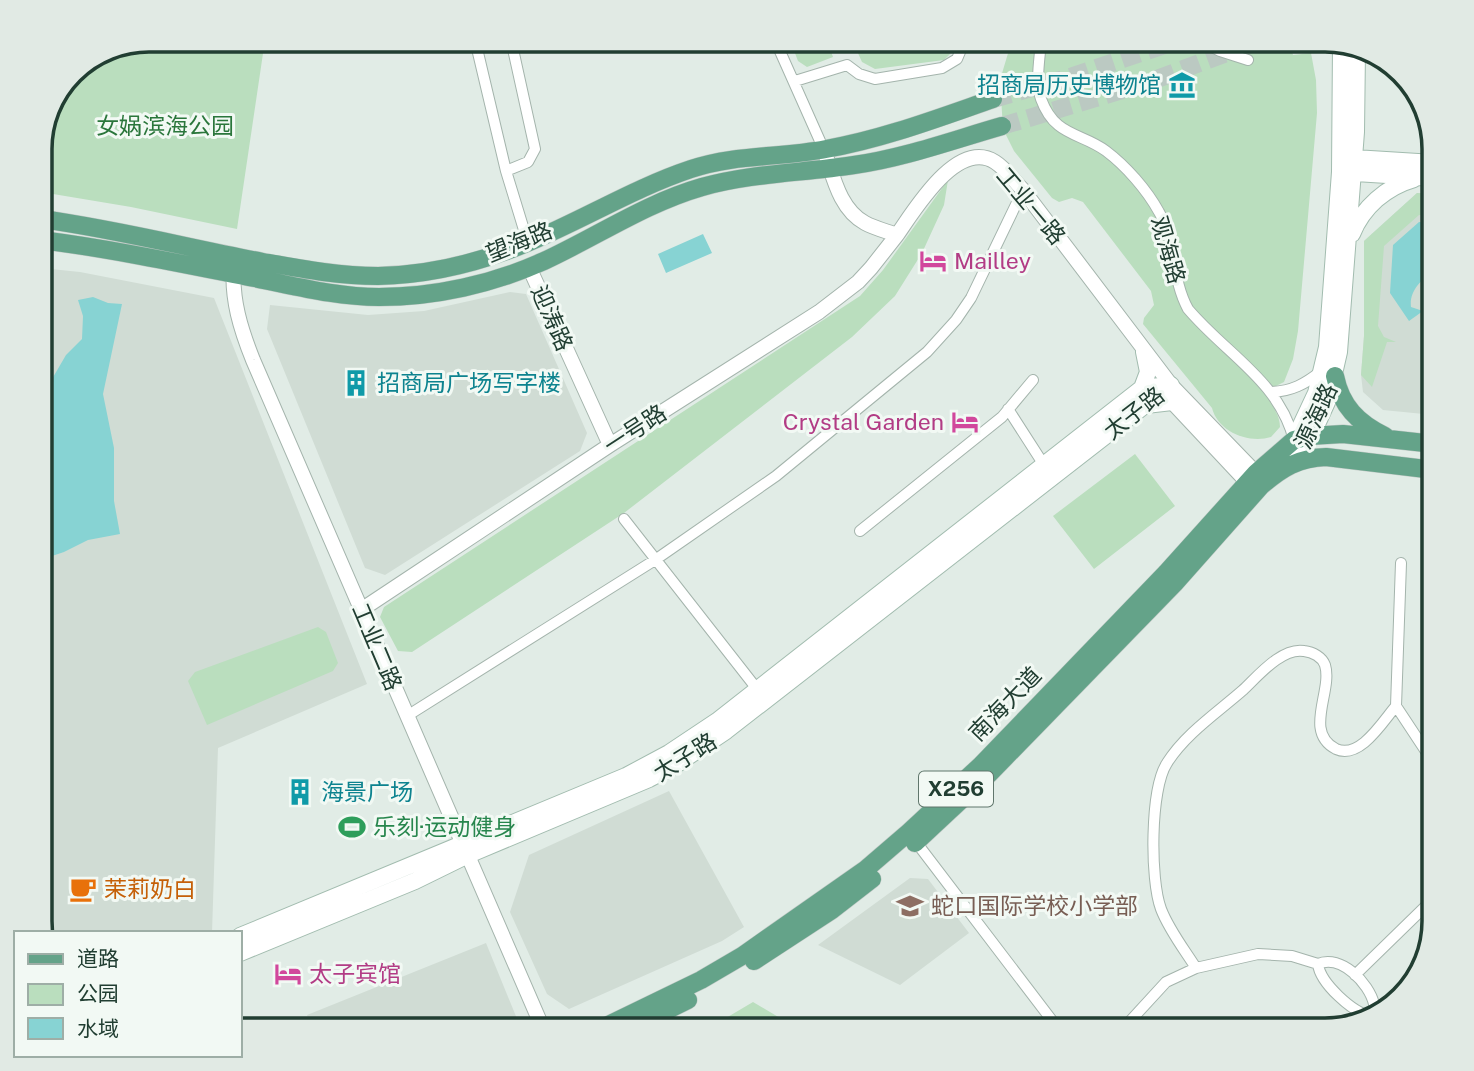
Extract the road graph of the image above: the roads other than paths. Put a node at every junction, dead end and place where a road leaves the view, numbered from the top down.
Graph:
1 (478, 52) edge
2 (514, 52) edge
3 (781, 52) edge
4 (960, 52) edge
5 (1040, 52) edge
6 (1223, 52) edge
7 (1342, 54) edge
8 (1357, 58) edge
9 (1248, 60) dead end
10 (794, 81) junction
11 (993, 99) tunnel mouth
12 (1002, 127) tunnel mouth
13 (824, 150) junction
14 (1422, 164) edge
15 (831, 168) junction
16 (1349, 168) junction
17 (506, 171) junction
18 (1422, 177) edge
19 (1422, 179) edge
20 (1023, 190) junction
21 (53, 221) edge
22 (897, 235) junction
23 (53, 242) edge
24 (528, 243) junction
25 (1348, 243) junction
26 (234, 265) junction
27 (528, 267) junction
28 (1144, 352) junction
29 (1328, 374) junction
30 (1033, 380) dead end
31 (1171, 385) junction
32 (1142, 388) junction
33 (1272, 392) junction
34 (1172, 402) junction
35 (1144, 406) junction
36 (1008, 409) junction
37 (1302, 438) junction
38 (1395, 440) junction
39 (1422, 443) edge
40 (610, 445) junction
41 (1293, 462) junction
42 (1044, 465) junction
43 (1422, 469) edge
44 (1255, 481) junction
45 (624, 519) dead end
46 (860, 531) dead end
47 (655, 560) junction
48 (1401, 564) dead end
49 (361, 610) junction
50 (757, 689) junction
51 (1396, 706) junction
52 (407, 716) junction
53 (1422, 745) edge
54 (916, 842) junction
55 (465, 850) junction
56 (1422, 910) edge
57 (242, 935) edge
58 (242, 952) edge
59 (1318, 964) junction
60 (1196, 968) junction
61 (1355, 975) junction
62 (1374, 1005) edge
63 (1359, 1012) edge
64 (538, 1018) edge
65 (623, 1018) edge
66 (651, 1018) edge
67 (1050, 1018) edge
68 (1133, 1018) edge

1 - 17 street
2 - 17 street
3 - 10 street
4 - 10 street
5 - 33 street, 观海路
6 - 9 street
7 - 16 main road, 源海路
8 - 16 main road, 源海路
10 - 13 street
11 - 13 main road, 望海路
12 - 15 main road, 望海路
13 - 15 street
13 - 24 main road, 望海路
14 - 16 main road
15 - 22 street
15 - 27 main road, 望海路
16 - 18 main road
16 - 25 main road, 源海路
16 - 29 main road, 源海路
17 - 24 street
19 - 25 main road
20 - 22 street, 工业一路
20 - 28 street, 工业一路
20 - 47 street
21 - 26 main road, 望海路
22 - 40 street, 一号路
23 - 26 main road, 望海路
24 - 26 main road, 望海路
25 - 29 main road, 源海路
26 - 27 main road, 望海路
26 - 49 street, 工业二路
27 - 40 street, 迎涛路
28 - 31 street, 工业一路
28 - 32 main road
29 - 33 street
29 - 37 main road, 源海路
29 - 38 main road
30 - 36 street
31 - 32 main road, 太子路
31 - 34 street
31 - 35 main road, 太子路
31 - 44 street, 工业一路
32 - 42 main road, 太子路
33 - 37 street, 观海路
34 - 35 main road
34 - 44 street
35 - 55 main road, 太子路
36 - 42 street
36 - 46 street
37 - 38 main road
37 - 41 main road, 源海路
37 - 44 main road, 南海大道 / X256
38 - 39 main road
40 - 49 street, 一号路
41 - 43 main road, 南海大道
41 - 44 main road, 南海大道 / X256
42 - 50 main road, 太子路
44 - 54 main road, 南海大道 / X256
44 - 65 main road, 南海大道 / X256
45 - 47 street
47 - 50 street
47 - 52 street
48 - 51 street
49 - 52 street, 工业二路
50 - 55 main road, 太子路
51 - 53 street
51 - 60 street
52 - 55 street, 工业二路
54 - 66 main road, 南海大道 / X256
54 - 67 street
55 - 57 main road, 太子路
55 - 58 main road, 太子路
55 - 64 street, 工业二路
56 - 61 street
59 - 60 street
59 - 61 street
59 - 63 street
60 - 68 street
61 - 62 street

